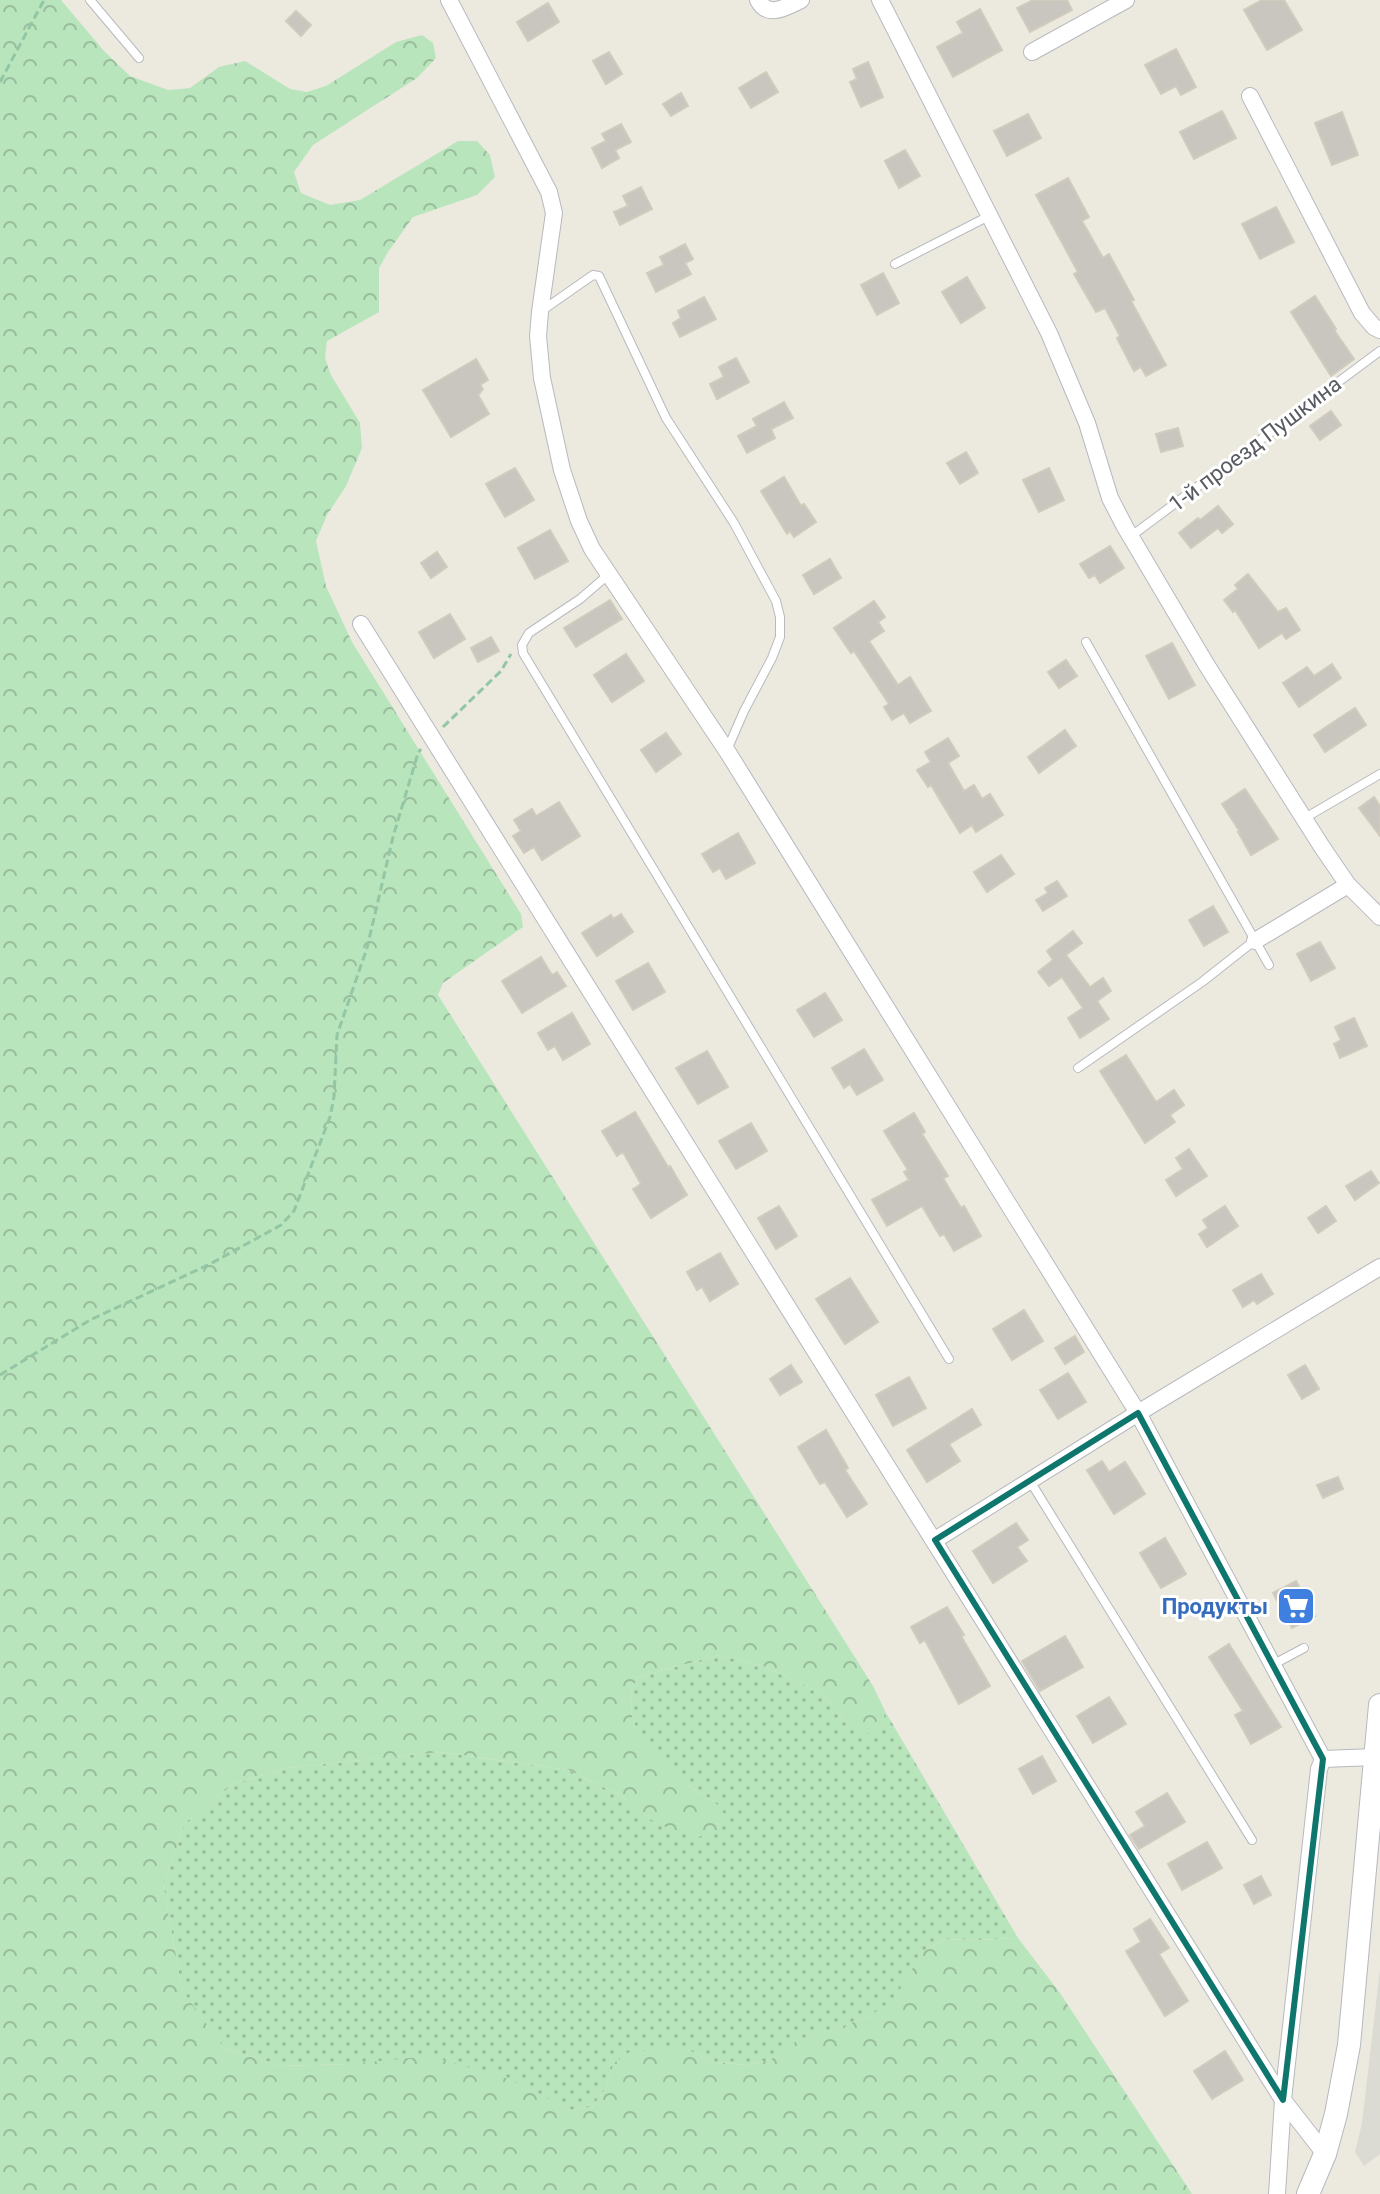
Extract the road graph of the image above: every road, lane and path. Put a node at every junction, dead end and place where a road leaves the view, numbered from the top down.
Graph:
1 (44, 0) edge
2 (90, 0) edge
3 (449, 0) edge
4 (758, 0) edge
5 (801, 0) edge
6 (880, 0) edge
7 (1126, 0) edge
8 (1032, 52) dead end
9 (139, 58) dead end
10 (0, 82) edge
11 (1250, 96) dead end
12 (989, 216) junction
13 (895, 264) dead end
14 (540, 312) junction
15 (1380, 330) edge
16 (1380, 351) edge
17 (1130, 537) junction
18 (608, 575) junction
19 (361, 624) dead end
20 (529, 633) junction
21 (1086, 642) dead end
22 (433, 736) junction
23 (727, 751) junction
24 (1380, 774) edge
25 (1304, 819) junction
26 (1348, 885) junction
27 (1380, 917) edge
28 (1255, 941) junction
29 (1269, 965) dead end
30 (1078, 1068) dead end
31 (1380, 1267) edge
32 (949, 1359) dead end
33 (0, 1375) edge
34 (1138, 1413) junction
35 (1030, 1481) junction
36 (935, 1540) junction
37 (1304, 1648) dead end
38 (1274, 1664) junction
39 (1380, 1705) edge
40 (1375, 1757) junction
41 (1323, 1759) junction
42 (1375, 1836) edge
43 (1252, 1840) dead end
44 (1283, 2100) junction
45 (1325, 2154) junction
46 (1277, 2194) edge
47 (1308, 2194) edge

1 - 10 path
2 - 9 lane
3 - 14 street
4 - 5 street
6 - 12 street
7 - 8 street
11 - 15 street
12 - 13 lane
12 - 17 street
14 - 18 street
14 - 23 lane
16 - 17 lane, 1-й проезд Пушкина
17 - 25 street
18 - 20 lane
18 - 23 street
19 - 22 street
20 - 22 path
20 - 32 lane
21 - 28 lane
22 - 33 path
22 - 36 street
23 - 34 street
24 - 25 lane
25 - 26 street
26 - 27 street
26 - 28 street
28 - 29 lane
28 - 30 lane
31 - 34 street
34 - 35 street
34 - 38 street
35 - 36 street
35 - 43 lane
36 - 44 street
37 - 38 lane
38 - 41 street
39 - 40 main road
40 - 41 street
40 - 42 main road
41 - 44 street
42 - 45 main road
44 - 45 street
44 - 46 street
45 - 47 main road

